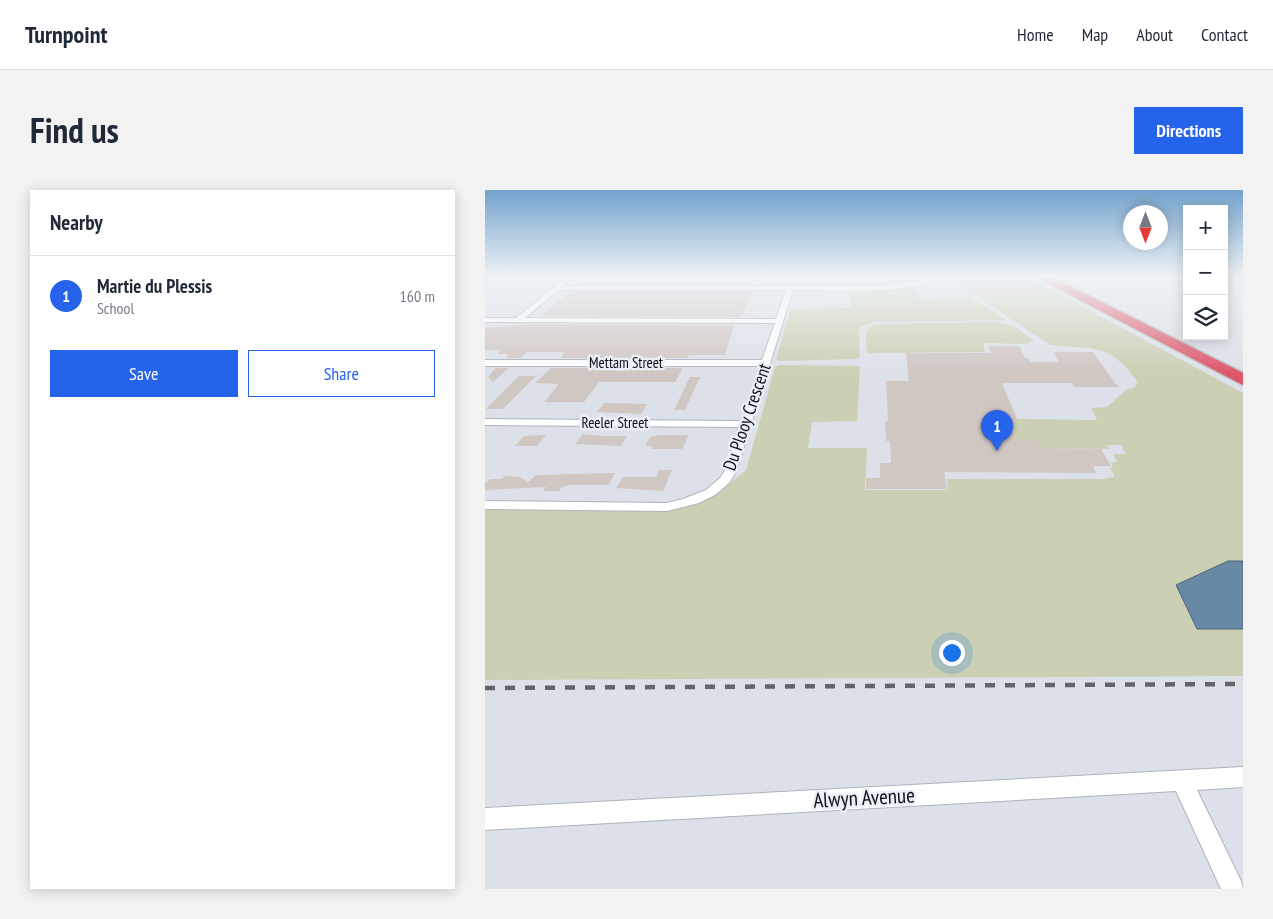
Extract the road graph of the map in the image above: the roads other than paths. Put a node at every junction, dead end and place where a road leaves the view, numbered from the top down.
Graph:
1 (532, 309) edge
2 (784, 309) edge
3 (1104, 309) edge
4 (1131, 309) edge
5 (485, 320) edge
6 (518, 320) junction
7 (780, 320) junction
8 (1183, 334) edge
9 (1195, 340) edge
10 (485, 363) edge
11 (766, 363) junction
12 (1243, 364) edge
13 (1243, 380) edge
14 (485, 422) edge
15 (746, 424) junction
16 (485, 505) edge
17 (1243, 777) edge
18 (1183, 781) junction
19 (485, 819) edge
20 (1233, 889) edge

1 - 6 street
2 - 7 street, Du Plooy Crescent
3 - 13 highway
4 - 8 highway
5 - 6 street
6 - 7 street
7 - 11 street, Du Plooy Crescent
9 - 12 highway
10 - 11 street, Mettam Street
11 - 15 street, Du Plooy Crescent
14 - 15 street, Reeler Street
15 - 16 street, Du Plooy Crescent
17 - 18 street, Alwyn Avenue
18 - 19 street, Alwyn Avenue
18 - 20 street

